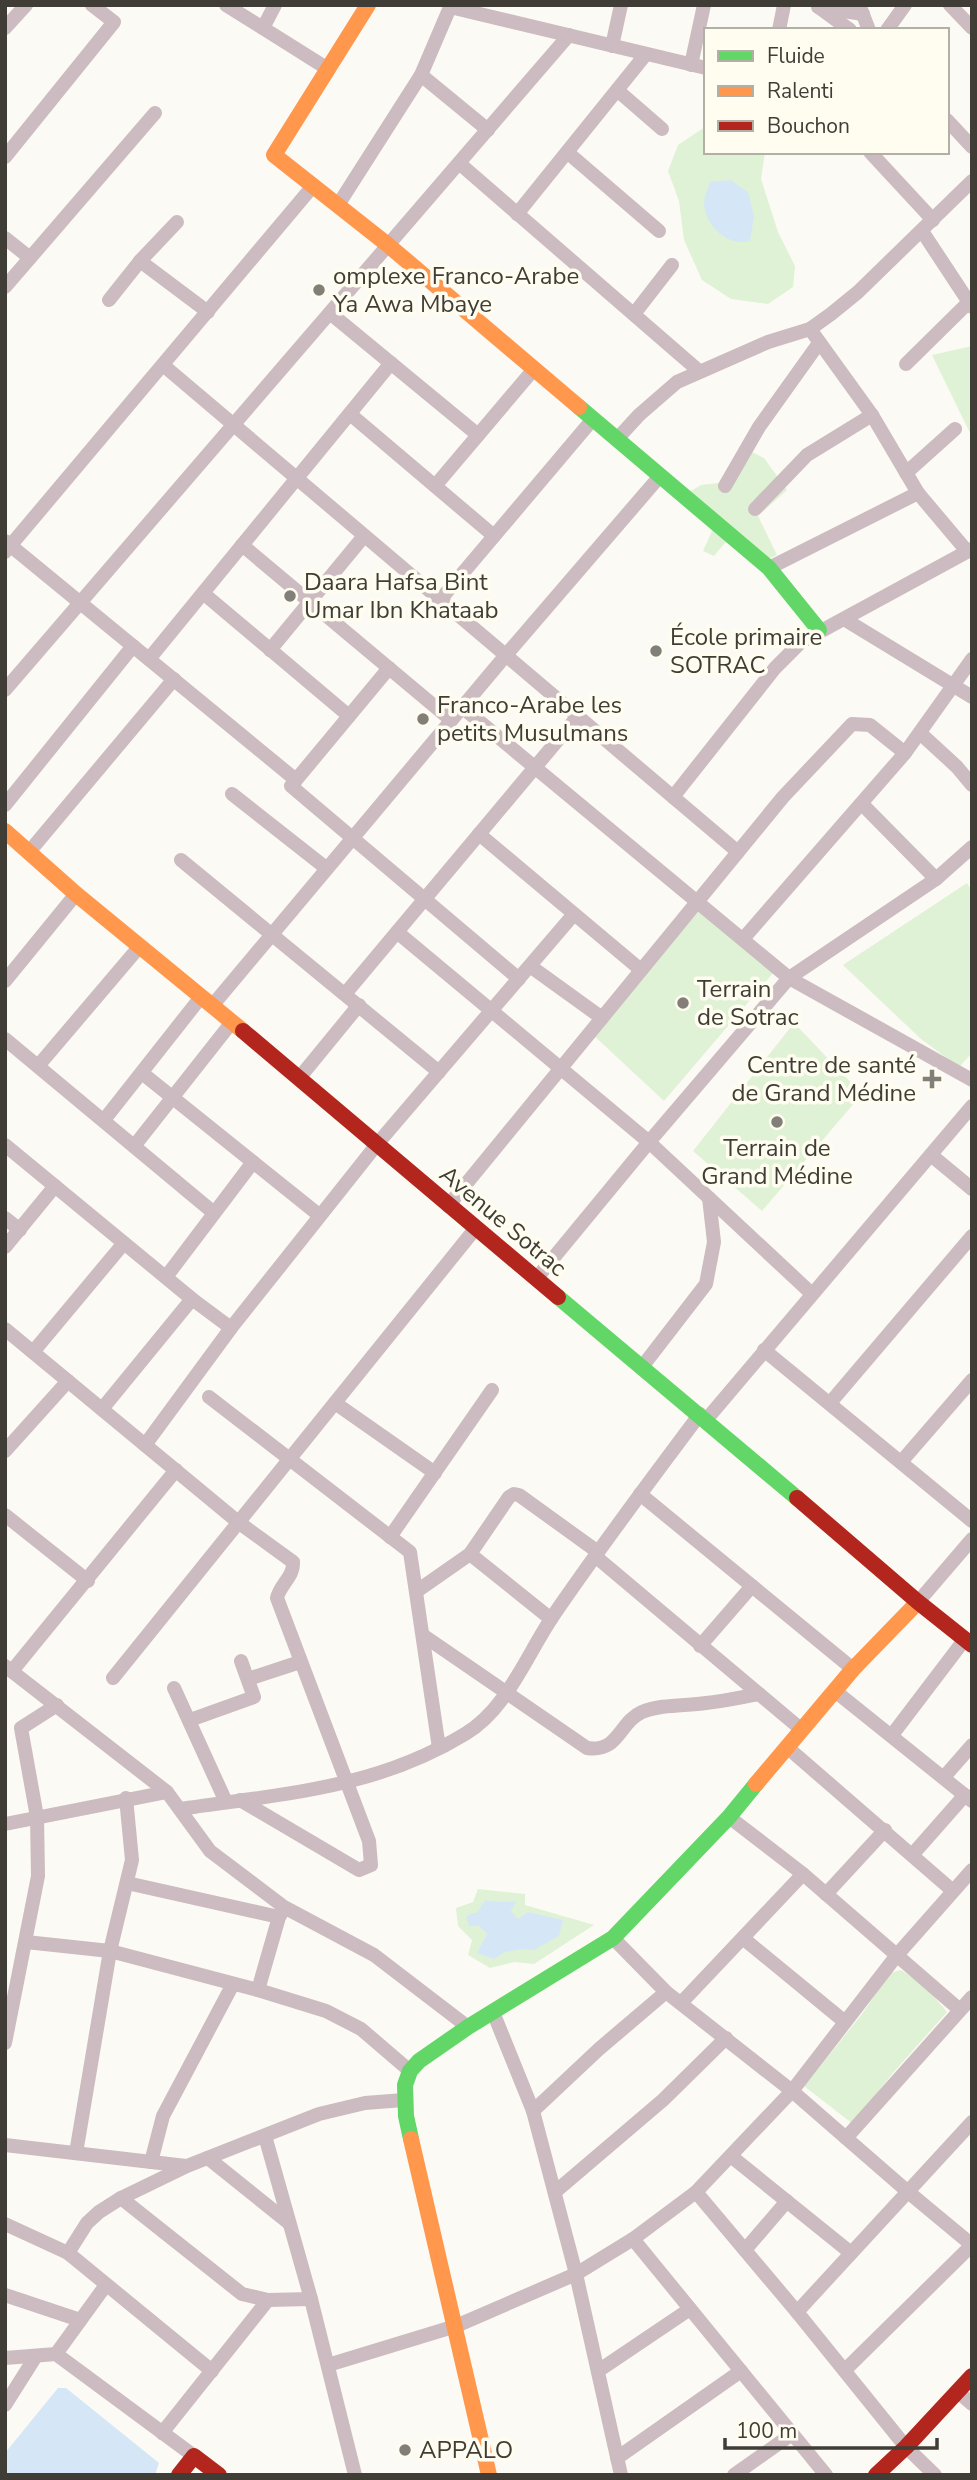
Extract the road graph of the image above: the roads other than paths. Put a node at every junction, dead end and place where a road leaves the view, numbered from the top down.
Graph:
1 (26, 5) edge
2 (92, 5) edge
3 (226, 5) edge
4 (275, 5) edge
5 (368, 5) edge
6 (621, 5) edge
7 (704, 5) edge
8 (784, 5) edge
9 (905, 5) edge
10 (950, 5) edge
11 (451, 6) edge
12 (817, 6) edge
13 (861, 10) edge
14 (5, 28) edge
15 (263, 28) junction
16 (779, 28) edge
17 (847, 28) edge
18 (868, 28) edge
19 (888, 28) edge
20 (972, 28) edge
21 (569, 35) junction
22 (612, 46) junction
23 (646, 54) junction
24 (699, 66) edge
25 (328, 69) junction
26 (421, 75) junction
27 (617, 90) junction
28 (156, 113) dead end
29 (949, 122) edge
30 (662, 129) dead end
31 (488, 130) junction
32 (972, 147) edge
33 (567, 152) junction
34 (872, 154) edge
35 (5, 157) edge
36 (459, 163) junction
37 (972, 181) edge
38 (313, 186) junction
39 (338, 205) junction
40 (517, 214) junction
41 (177, 222) dead end
42 (927, 225) junction
43 (659, 231) dead end
44 (5, 238) edge
45 (388, 245) junction
46 (30, 258) junction
47 (140, 261) junction
48 (672, 265) dead end
49 (5, 287) edge
50 (108, 300) dead end
51 (971, 303) edge
52 (208, 312) junction
53 (330, 313) junction
54 (634, 314) junction
55 (810, 329) junction
56 (819, 343) junction
57 (391, 363) junction
58 (163, 365) junction
59 (906, 365) dead end
60 (534, 369) junction
61 (699, 371) junction
62 (350, 414) junction
63 (872, 415) junction
64 (593, 419) junction
65 (233, 425) junction
66 (955, 429) dead end
67 (478, 435) junction
68 (617, 439) junction
69 (906, 473) junction
70 (660, 476) junction
71 (297, 478) junction
72 (435, 486) junction
73 (724, 486) dead end
74 (918, 494) junction
75 (755, 509) dead end
76 (364, 536) junction
77 (494, 536) junction
78 (242, 545) junction
79 (7, 546) edge
80 (969, 550) edge
81 (769, 568) junction
82 (203, 593) junction
83 (440, 600) junction
84 (309, 602) junction
85 (80, 603) junction
86 (844, 619) junction
87 (818, 630) junction
88 (133, 646) junction
89 (270, 650) junction
90 (506, 655) junction
91 (149, 659) junction
92 (972, 659) edge
93 (389, 668) junction
94 (174, 679) junction
95 (954, 686) junction
96 (5, 690) edge
97 (972, 697) edge
98 (462, 707) junction
99 (349, 716) junction
100 (578, 716) junction
101 (451, 720) junction
102 (920, 733) junction
103 (905, 753) junction
104 (535, 768) junction
105 (296, 780) junction
106 (972, 785) edge
107 (232, 794) dead end
108 (673, 797) junction
109 (862, 804) junction
110 (5, 806) edge
111 (479, 834) junction
112 (352, 838) junction
113 (17, 841) edge
114 (972, 847) edge
115 (738, 852) junction
116 (5, 854) edge
117 (181, 860) dead end
118 (326, 868) junction
119 (936, 879) junction
120 (76, 894) junction
121 (425, 900) junction
122 (697, 902) junction
123 (574, 914) junction
124 (397, 932) junction
125 (272, 934) junction
126 (743, 939) junction
127 (140, 946) junction
128 (530, 966) junction
129 (641, 970) junction
130 (789, 978) junction
131 (519, 979) junction
132 (5, 981) edge
133 (345, 994) junction
134 (207, 1002) junction
135 (359, 1005) junction
136 (492, 1011) junction
137 (602, 1018) junction
138 (232, 1022) junction
139 (5, 1040) edge
140 (38, 1066) junction
141 (561, 1068) junction
142 (439, 1072) junction
143 (142, 1073) junction
144 (300, 1077) junction
145 (972, 1080) edge
146 (172, 1097) junction
147 (972, 1106) edge
148 (104, 1120) junction
149 (649, 1142) junction
150 (378, 1143) junction
151 (5, 1145) edge
152 (135, 1145) junction
153 (930, 1155) junction
154 (253, 1162) junction
155 (55, 1186) junction
156 (972, 1189) edge
157 (709, 1198) junction
158 (448, 1206) junction
159 (214, 1213) junction
160 (319, 1215) junction
161 (5, 1218) edge
162 (475, 1229) junction
163 (19, 1230) junction
164 (972, 1236) edge
165 (124, 1243) junction
166 (5, 1247) edge
167 (166, 1277) junction
168 (536, 1279) junction
169 (812, 1294) junction
170 (192, 1299) junction
171 (231, 1328) junction
172 (5, 1329) edge
173 (764, 1350) junction
174 (33, 1352) junction
175 (642, 1367) junction
176 (972, 1380) edge
177 (68, 1381) junction
178 (492, 1390) dead end
179 (209, 1397) dead end
180 (335, 1403) junction
181 (830, 1403) junction
182 (102, 1409) junction
183 (703, 1417) junction
184 (145, 1445) junction
185 (5, 1451) edge
186 (289, 1459) junction
187 (901, 1462) junction
188 (176, 1470) junction
189 (435, 1472) junction
190 (640, 1494) junction
191 (7, 1520) edge
192 (972, 1521) edge
193 (239, 1522) junction
194 (390, 1536) junction
195 (972, 1539) edge
196 (470, 1554) junction
197 (596, 1554) junction
198 (88, 1581) junction
199 (752, 1586) junction
200 (417, 1591) junction
201 (918, 1601) junction
202 (551, 1619) junction
203 (424, 1636) junction
204 (968, 1642) edge
205 (700, 1646) junction
206 (241, 1661) dead end
207 (300, 1662) junction
208 (9, 1669) edge
209 (853, 1669) junction
210 (113, 1678) dead end
211 (248, 1679) junction
212 (174, 1688) dead end
213 (835, 1691) junction
214 (505, 1694) junction
215 (759, 1694) junction
216 (57, 1705) junction
217 (190, 1720) junction
218 (802, 1730) junction
219 (892, 1735) junction
220 (972, 1745) edge
221 (439, 1748) junction
222 (788, 1748) junction
223 (944, 1777) junction
224 (346, 1784) junction
225 (167, 1792) junction
226 (126, 1798) junction
227 (968, 1798) edge
228 (233, 1801) junction
229 (180, 1809) junction
230 (37, 1816) junction
231 (729, 1816) junction
232 (5, 1824) edge
233 (885, 1830) junction
234 (913, 1854) junction
235 (972, 1870) edge
236 (803, 1874) junction
237 (127, 1883) junction
238 (953, 1891) junction
239 (826, 1894) junction
240 (282, 1912) junction
241 (613, 1938) junction
242 (744, 1938) junction
243 (26, 1942) junction
244 (110, 1951) junction
245 (897, 1955) junction
246 (233, 1984) junction
247 (258, 1990) junction
248 (666, 1992) junction
249 (972, 1997) edge
250 (681, 2003) junction
251 (960, 2010) junction
252 (493, 2012) junction
253 (845, 2022) junction
254 (468, 2027) junction
255 (726, 2038) junction
256 (5, 2043) edge
257 (410, 2071) junction
258 (792, 2091) junction
259 (404, 2100) junction
260 (533, 2111) junction
261 (972, 2122) edge
262 (265, 2136) junction
263 (846, 2138) junction
264 (5, 2145) edge
265 (76, 2153) junction
266 (732, 2157) junction
267 (208, 2158) junction
268 (151, 2162) junction
269 (187, 2166) junction
270 (555, 2192) junction
271 (696, 2192) junction
272 (907, 2192) junction
273 (121, 2198) junction
274 (787, 2201) junction
275 (290, 2223) junction
276 (5, 2224) edge
277 (633, 2239) junction
278 (972, 2245) edge
279 (745, 2250) junction
280 (68, 2253) junction
281 (851, 2253) junction
282 (576, 2274) junction
283 (106, 2285) junction
284 (5, 2295) edge
285 (311, 2299) junction
286 (268, 2300) junction
287 (690, 2309) junction
288 (797, 2312) junction
289 (80, 2320) junction
290 (456, 2326) junction
291 (56, 2354) junction
292 (36, 2356) junction
293 (5, 2358) edge
294 (328, 2365) junction
295 (845, 2370) junction
296 (212, 2371) junction
297 (598, 2371) junction
298 (741, 2371) junction
299 (972, 2376) edge
300 (957, 2391) junction
301 (972, 2404) edge
302 (5, 2405) edge
303 (162, 2433) junction
304 (792, 2434) junction
305 (906, 2446) junction
306 (194, 2456) junction
307 (617, 2458) junction
308 (179, 2475) edge
309 (219, 2475) edge
310 (355, 2475) edge
311 (489, 2475) edge
312 (621, 2475) edge
313 (734, 2475) edge
314 (826, 2475) edge
315 (876, 2475) edge
316 (934, 2475) edge

1 - 14 street
2 - 35 street
3 - 15 street
4 - 15 street
5 - 25 street
6 - 22 street
7 - 24 street
8 - 16 street
9 - 19 street
10 - 20 street
11 - 21 street
11 - 26 street
12 - 13 street
12 - 17 street
13 - 18 street
15 - 25 street
21 - 22 street
21 - 31 street
22 - 23 street
23 - 24 street
23 - 27 street
25 - 38 street
26 - 31 street
26 - 39 street
27 - 30 street
27 - 33 street
28 - 46 street
29 - 32 street
31 - 36 street
33 - 40 street
33 - 43 street
34 - 42 street
36 - 40 street
36 - 45 street
37 - 42 street
38 - 39 street
38 - 52 street
39 - 45 street
40 - 54 street
41 - 47 street
42 - 51 street
42 - 55 street
44 - 46 street
45 - 53 street
45 - 60 street
46 - 49 street
47 - 50 street
47 - 52 street
48 - 54 street
51 - 59 street
52 - 58 street
53 - 57 street
53 - 65 street
54 - 61 street
55 - 56 street
55 - 61 street
56 - 63 street
56 - 73 street
57 - 62 street
57 - 67 street
58 - 65 street
58 - 79 street
60 - 64 street
60 - 67 street
61 - 68 street
62 - 71 street
62 - 72 street
63 - 69 street
63 - 75 street
64 - 68 street
64 - 77 street
65 - 71 street
65 - 85 street
66 - 69 street
67 - 72 street
68 - 70 street
69 - 74 street
70 - 81 street
70 - 90 street
71 - 76 street
71 - 78 street
72 - 77 street
74 - 80 street
74 - 81 street
76 - 83 street
76 - 84 street
77 - 83 street
78 - 82 street
78 - 84 street
79 - 85 street
80 - 86 street
81 - 87 street
82 - 89 street
82 - 91 street
83 - 90 street
84 - 89 street
84 - 93 street
85 - 88 street
85 - 96 street
86 - 87 street
86 - 95 street
87 - 108 street
88 - 91 street
88 - 110 street
89 - 99 street
90 - 98 street
90 - 100 street
91 - 94 street
92 - 95 street
93 - 99 street
93 - 101 street
94 - 105 street
94 - 113 street
95 - 97 street
95 - 102 street
98 - 101 street
98 - 104 street
99 - 105 street
100 - 104 street
100 - 108 street
101 - 112 street
102 - 103 street
102 - 106 street
103 - 109 street
103 - 115 street
104 - 111 street
104 - 122 street
105 - 112 street
107 - 118 street
108 - 115 street
109 - 119 street
109 - 126 street
111 - 121 street
111 - 123 street
112 - 118 street
112 - 121 street
113 - 116 street
113 - 120 street, Avenue Sotrac
114 - 119 street
115 - 122 street
117 - 125 street
118 - 125 street
119 - 130 street
120 - 127 street, Avenue Sotrac
120 - 132 street
121 - 124 street
121 - 131 street
122 - 126 street
122 - 129 street
123 - 128 street
123 - 129 street
124 - 133 street
124 - 136 street
125 - 133 street
125 - 134 street
126 - 130 street
127 - 134 street, Avenue Sotrac
127 - 140 street
128 - 131 street
128 - 137 street
129 - 137 street
130 - 145 street
130 - 149 street
131 - 136 street
133 - 135 street
134 - 138 street, Avenue Sotrac
134 - 143 street
135 - 142 street
135 - 144 street
136 - 141 street
136 - 142 street
137 - 141 street
138 - 144 street, Avenue Sotrac
138 - 146 street
139 - 140 street
140 - 148 street
141 - 149 street
141 - 158 street
142 - 150 street
143 - 146 street
143 - 148 street
144 - 150 street, Avenue Sotrac
146 - 152 street
146 - 154 street
147 - 153 street
148 - 152 street
149 - 157 street
149 - 168 street
150 - 158 street, Avenue Sotrac
150 - 160 street
151 - 155 street
152 - 159 street
153 - 156 street
153 - 169 street
154 - 159 street
154 - 160 street
155 - 163 street
155 - 165 street
157 - 169 street
157 - 175 street
158 - 162 street, Avenue Sotrac
159 - 167 street
160 - 171 street
161 - 163 street
162 - 168 street, Avenue Sotrac
162 - 180 street
163 - 166 street
164 - 181 street
165 - 167 street
165 - 174 street
167 - 170 street
168 - 175 street, Avenue Sotrac
169 - 173 street
170 - 171 street
170 - 182 street
171 - 184 street
172 - 174 street
173 - 181 street
173 - 183 street
174 - 177 street
175 - 183 street, Avenue Sotrac
176 - 187 street
177 - 182 street
177 - 185 street
178 - 189 street
179 - 186 street
180 - 186 street
180 - 189 street
181 - 187 street
182 - 184 street
183 - 190 street
183 - 201 street, Avenue Sotrac
184 - 188 street
186 - 193 street
186 - 194 street
187 - 192 street
188 - 193 street
188 - 198 street
189 - 194 street
190 - 197 street
190 - 199 street
191 - 198 street
193 - 207 street
193 - 210 street
194 - 200 street
195 - 201 street
196 - 197 street
196 - 200 street
196 - 202 street
197 - 202 street
197 - 205 street
198 - 208 street
199 - 205 street
199 - 209 street
200 - 203 street
201 - 204 street, Avenue Sotrac
201 - 209 street
202 - 214 street
203 - 214 street
203 - 221 street
204 - 219 street
205 - 215 street
206 - 211 street
207 - 211 street
207 - 224 street
208 - 216 street
209 - 213 street
211 - 217 street
212 - 217 street
213 - 218 street
213 - 219 street
214 - 215 street
214 - 221 street
215 - 218 street
216 - 225 street
216 - 230 street
217 - 228 street
218 - 222 street
219 - 223 street
220 - 223 street
221 - 224 street
222 - 231 street
222 - 233 street
223 - 227 street
224 - 228 street
224 - 228 street
225 - 226 street
225 - 229 street
226 - 230 street
226 - 237 street
227 - 234 street
228 - 229 street
229 - 240 street
230 - 232 street
230 - 243 street
231 - 236 street
231 - 241 street
233 - 234 street
233 - 239 street
234 - 238 street
235 - 238 street
236 - 239 street
236 - 242 street
237 - 240 street
237 - 244 street
238 - 245 street
239 - 245 street
240 - 247 street
240 - 254 street
241 - 248 street
241 - 252 street
242 - 250 street
242 - 253 street
243 - 244 street
243 - 256 street
244 - 246 street
244 - 265 street
245 - 251 street
245 - 253 street
246 - 247 street
246 - 268 street
247 - 257 street
248 - 250 street
248 - 260 street
249 - 251 street
250 - 255 street
251 - 263 street
252 - 254 street
252 - 260 street
253 - 258 street
254 - 257 street
255 - 258 street
255 - 270 street
257 - 259 street
258 - 263 street
258 - 266 street
259 - 262 street
259 - 290 street
260 - 270 street
261 - 272 street
262 - 267 street
262 - 275 street
263 - 272 street
264 - 265 street
265 - 268 street
266 - 271 street
266 - 274 street
267 - 269 street
267 - 275 street
268 - 269 street
269 - 273 street
270 - 282 street
271 - 277 street
271 - 279 street
272 - 278 street
272 - 281 street
273 - 280 street
273 - 286 street
274 - 279 street
274 - 281 street
275 - 285 street
276 - 280 street
277 - 282 street
277 - 287 street
278 - 295 street
279 - 288 street
280 - 283 street
281 - 288 street
282 - 290 street
282 - 297 street
283 - 289 street
283 - 296 street
284 - 289 street
285 - 286 street
285 - 294 street
286 - 296 street
287 - 297 street
287 - 298 street
288 - 295 street
289 - 291 street
290 - 294 street
290 - 311 street
291 - 292 street
291 - 303 street
292 - 293 street
292 - 302 street
294 - 310 street
295 - 305 street
296 - 303 street
297 - 307 street
298 - 304 street
298 - 307 street
299 - 300 street
300 - 301 street
300 - 305 street
303 - 306 street
304 - 313 street
304 - 314 street
305 - 315 street
305 - 316 street
306 - 308 street
306 - 309 street
307 - 312 street

